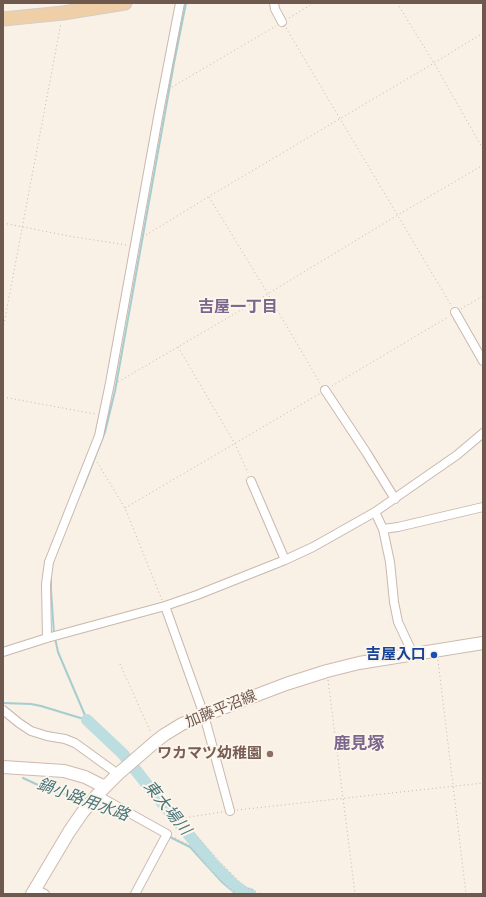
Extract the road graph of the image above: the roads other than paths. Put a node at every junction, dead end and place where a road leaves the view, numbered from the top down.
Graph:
1 (125, 3) edge
2 (180, 3) edge
3 (274, 3) edge
4 (3, 19) edge
5 (282, 22) road end
6 (455, 312) road end
7 (483, 361) edge
8 (325, 390) road end
9 (483, 433) edge
10 (251, 481) road end
11 (395, 499) junction
12 (483, 507) edge
13 (375, 512) junction
14 (383, 529) junction
15 (285, 560) junction
16 (165, 606) junction
17 (47, 638) junction
18 (483, 642) edge
19 (3, 652) edge
20 (413, 654) junction
21 (3, 710) edge
22 (204, 715) junction
23 (3, 768) edge
24 (118, 774) junction
25 (101, 791) junction
26 (230, 811) road end
27 (37, 892) edge
28 (135, 894) edge

1 - 4 main road
2 - 17 street
3 - 5 street
6 - 7 street
8 - 11 street
9 - 11 street
10 - 15 street
11 - 13 street
12 - 14 street
13 - 14 street
13 - 15 street
14 - 20 street
15 - 16 street
16 - 17 street
16 - 22 street
17 - 19 street
18 - 20 main road, 加藤平沼線
20 - 22 main road, 加藤平沼線
21 - 24 street
22 - 24 main road, 加藤平沼線
22 - 26 street
23 - 25 main road
24 - 25 main road, 加藤平沼線
25 - 27 main road, 加藤平沼線
25 - 28 street

